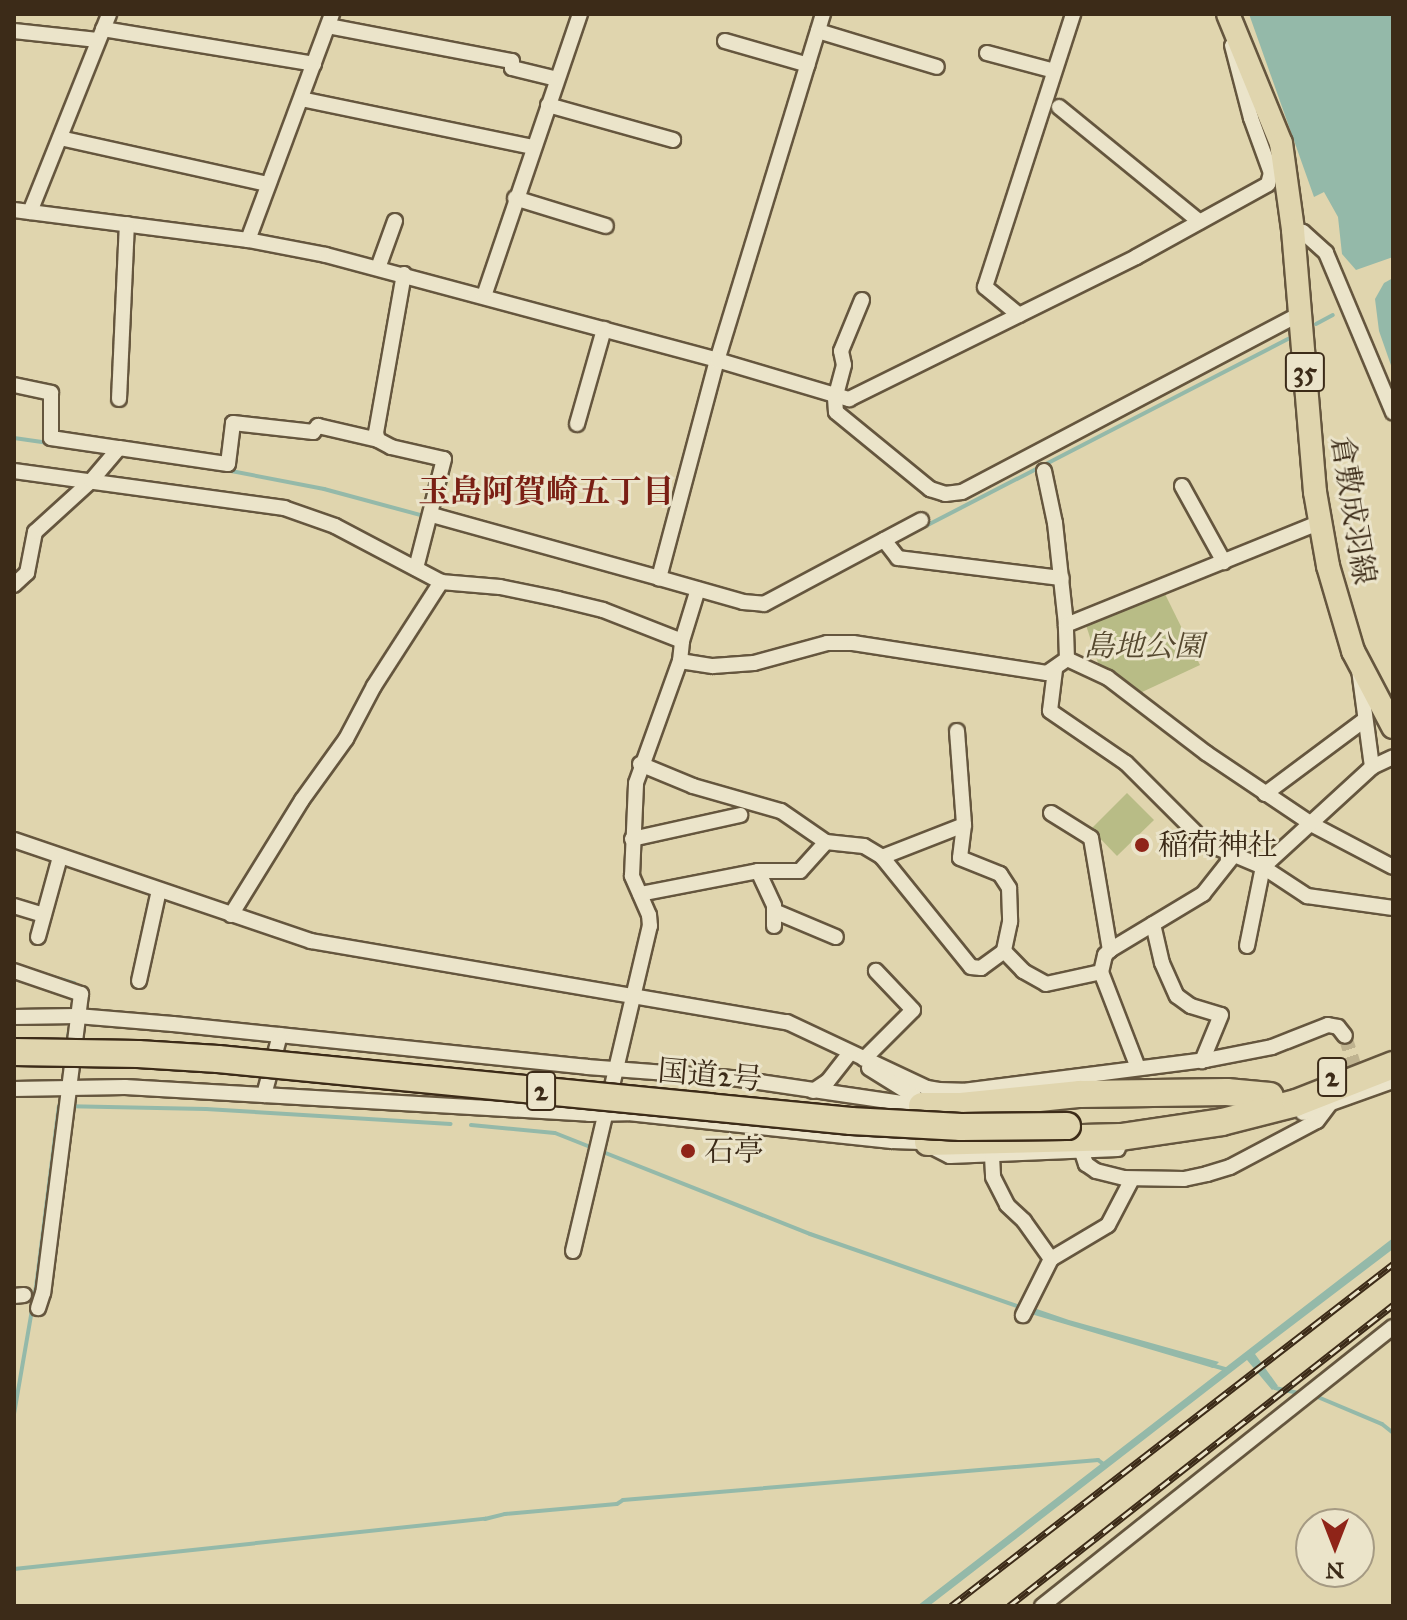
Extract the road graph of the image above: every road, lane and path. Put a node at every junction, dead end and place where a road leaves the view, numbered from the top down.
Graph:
1 (109, 14) edge
2 (580, 14) edge
3 (823, 14) edge
4 (1073, 14) edge
5 (1229, 15) edge
6 (330, 20) edge
7 (14, 31) edge
8 (818, 31) junction
9 (101, 34) junction
10 (725, 41) dead end
11 (987, 53) dead end
12 (314, 64) junction
13 (808, 65) junction
14 (937, 67) dead end
15 (1054, 71) junction
16 (557, 79) junction
17 (301, 99) junction
18 (548, 105) junction
19 (1059, 107) dead end
20 (60, 138) junction
21 (673, 140) dead end
22 (532, 147) junction
23 (268, 184) junction
24 (515, 198) junction
25 (14, 210) edge
26 (30, 212) junction
27 (395, 221) dead end
28 (1199, 221) junction
29 (127, 224) junction
30 (606, 226) dead end
31 (1293, 230) junction
32 (248, 240) junction
33 (378, 268) junction
34 (404, 274) junction
35 (484, 296) junction
36 (862, 300) dead end
37 (1300, 314) junction
38 (1019, 315) junction
39 (604, 329) junction
40 (717, 360) junction
41 (14, 385) edge
42 (835, 398) junction
43 (119, 399) dead end
44 (1393, 412) edge
45 (577, 424) dead end
46 (378, 440) junction
47 (118, 451) junction
48 (14, 471) edge
49 (1044, 471) dead end
50 (91, 481) junction
51 (1182, 486) dead end
52 (432, 515) junction
53 (921, 520) dead end
54 (1319, 523) junction
55 (887, 544) junction
56 (1224, 562) junction
57 (416, 568) junction
58 (659, 578) junction
59 (1062, 578) junction
60 (441, 582) junction
61 (14, 585) edge
62 (697, 593) junction
63 (1066, 625) junction
64 (682, 641) junction
65 (1067, 659) junction
66 (680, 661) junction
67 (1358, 662) junction
68 (1055, 670) junction
69 (1363, 721) junction
70 (1393, 727) edge
71 (957, 731) dead end
72 (1393, 757) edge
73 (640, 764) junction
74 (1372, 767) junction
75 (1265, 794) junction
76 (1051, 813) dead end
77 (740, 815) dead end
78 (1309, 823) junction
79 (964, 825) junction
80 (632, 839) junction
81 (14, 840) edge
82 (826, 842) junction
83 (1233, 856) junction
84 (60, 857) junction
85 (882, 857) junction
86 (1263, 867) junction
87 (1393, 867) edge
88 (758, 871) junction
89 (159, 890) junction
90 (640, 894) junction
91 (14, 906) edge
92 (1393, 908) edge
93 (44, 915) junction
94 (231, 915) junction
95 (1153, 924) junction
96 (38, 937) dead end
97 (836, 937) dead end
98 (1247, 946) dead end
99 (1110, 950) junction
100 (1004, 951) junction
101 (14, 971) edge
102 (876, 971) dead end
103 (1101, 972) junction
104 (139, 981) dead end
105 (632, 996) junction
106 (77, 1016) junction
107 (14, 1017) edge
108 (280, 1035) junction
109 (1345, 1036) dead end
110 (14, 1052) edge
111 (1393, 1054) edge
112 (857, 1056) junction
113 (1202, 1061) junction
114 (1393, 1065) edge
115 (616, 1068) junction
116 (1138, 1068) junction
117 (1393, 1081) edge
118 (14, 1089) edge
119 (813, 1091) junction
120 (264, 1095) junction
121 (1270, 1096) junction
122 (67, 1098) junction
123 (1329, 1105) junction
124 (922, 1106) junction
125 (604, 1113) junction
126 (928, 1142) junction
127 (1082, 1152) junction
128 (992, 1156) junction
129 (1132, 1179) junction
130 (573, 1251) dead end
131 (1051, 1259) junction
132 (38, 1308) dead end
133 (1025, 1311) dead end
134 (1393, 1327) edge
135 (1042, 1606) edge

1 - 9 street
2 - 16 street
3 - 8 street
4 - 15 street
5 - 28 street
5 - 31 main road, 倉敷成羽線 / 35
6 - 12 street
6 - 16 street
7 - 9 street
8 - 13 street
8 - 14 street
9 - 12 street
9 - 20 street
10 - 13 street
11 - 15 street
12 - 17 street
13 - 40 street
15 - 38 street
16 - 18 street
17 - 22 street
17 - 23 street
18 - 21 street
18 - 22 street
19 - 28 street
20 - 23 street
20 - 26 street
22 - 24 street
23 - 32 street
24 - 30 street
24 - 35 street
25 - 26 street
26 - 29 street
27 - 33 street
28 - 38 street
29 - 32 street
29 - 43 street
31 - 37 main road, 倉敷成羽線 / 35
31 - 44 street
32 - 33 street
33 - 34 street
34 - 35 street
34 - 46 street
35 - 39 street
36 - 42 street
37 - 42 street
37 - 54 main road, 倉敷成羽線 / 35
38 - 42 street
39 - 40 street
39 - 45 street
40 - 42 street
40 - 58 street
41 - 47 street
46 - 47 street
46 - 52 street
47 - 50 street
48 - 50 street
49 - 59 street
50 - 57 street
50 - 61 street
51 - 56 street
52 - 57 street
52 - 58 street
53 - 55 street
54 - 56 street
54 - 67 main road, 倉敷成羽線 / 35
55 - 59 street
55 - 62 street
56 - 63 street
57 - 60 street
58 - 62 street
59 - 63 street
60 - 64 street
60 - 94 street
62 - 64 street
63 - 65 street
64 - 66 street
65 - 68 street
65 - 75 street
66 - 68 street
66 - 73 street
67 - 69 street
67 - 70 main road, 倉敷成羽線 / 35
68 - 83 street
69 - 74 street
69 - 75 street
71 - 79 street
72 - 74 street
73 - 80 street
73 - 82 street
74 - 78 street
75 - 78 street
76 - 99 street
77 - 80 street
78 - 86 street
78 - 87 street
79 - 85 street
79 - 100 street
80 - 90 street
81 - 84 street
82 - 85 street
82 - 88 street
83 - 86 street
83 - 95 street
84 - 89 street
84 - 93 street
85 - 100 street
86 - 92 street
86 - 98 street
88 - 90 street
88 - 97 street
89 - 94 street
89 - 104 street
90 - 105 street
91 - 93 street
93 - 96 street
94 - 105 street
95 - 99 street
95 - 113 street
99 - 103 street
100 - 103 street
101 - 106 street
102 - 112 street
103 - 116 street
105 - 112 street
105 - 115 street
106 - 107 street
106 - 108 street
106 - 122 street
108 - 115 street
108 - 120 street
109 - 113 street
110 - 121 highway, 国道2号 / 2, bridge
111 - 121 highway, 国道2号 / 2
112 - 116 street
112 - 119 street
112 - 124 street
113 - 116 street
114 - 126 highway
115 - 119 street
115 - 125 street
117 - 123 street
118 - 122 street
119 - 124 street
120 - 122 street
120 - 125 street
121 - 124 highway
122 - 132 street
123 - 127 street
123 - 129 street
124 - 126 street
125 - 126 street
125 - 130 street
126 - 128 street
127 - 128 street
127 - 129 street
128 - 131 street
129 - 131 street
131 - 133 street
134 - 135 street

